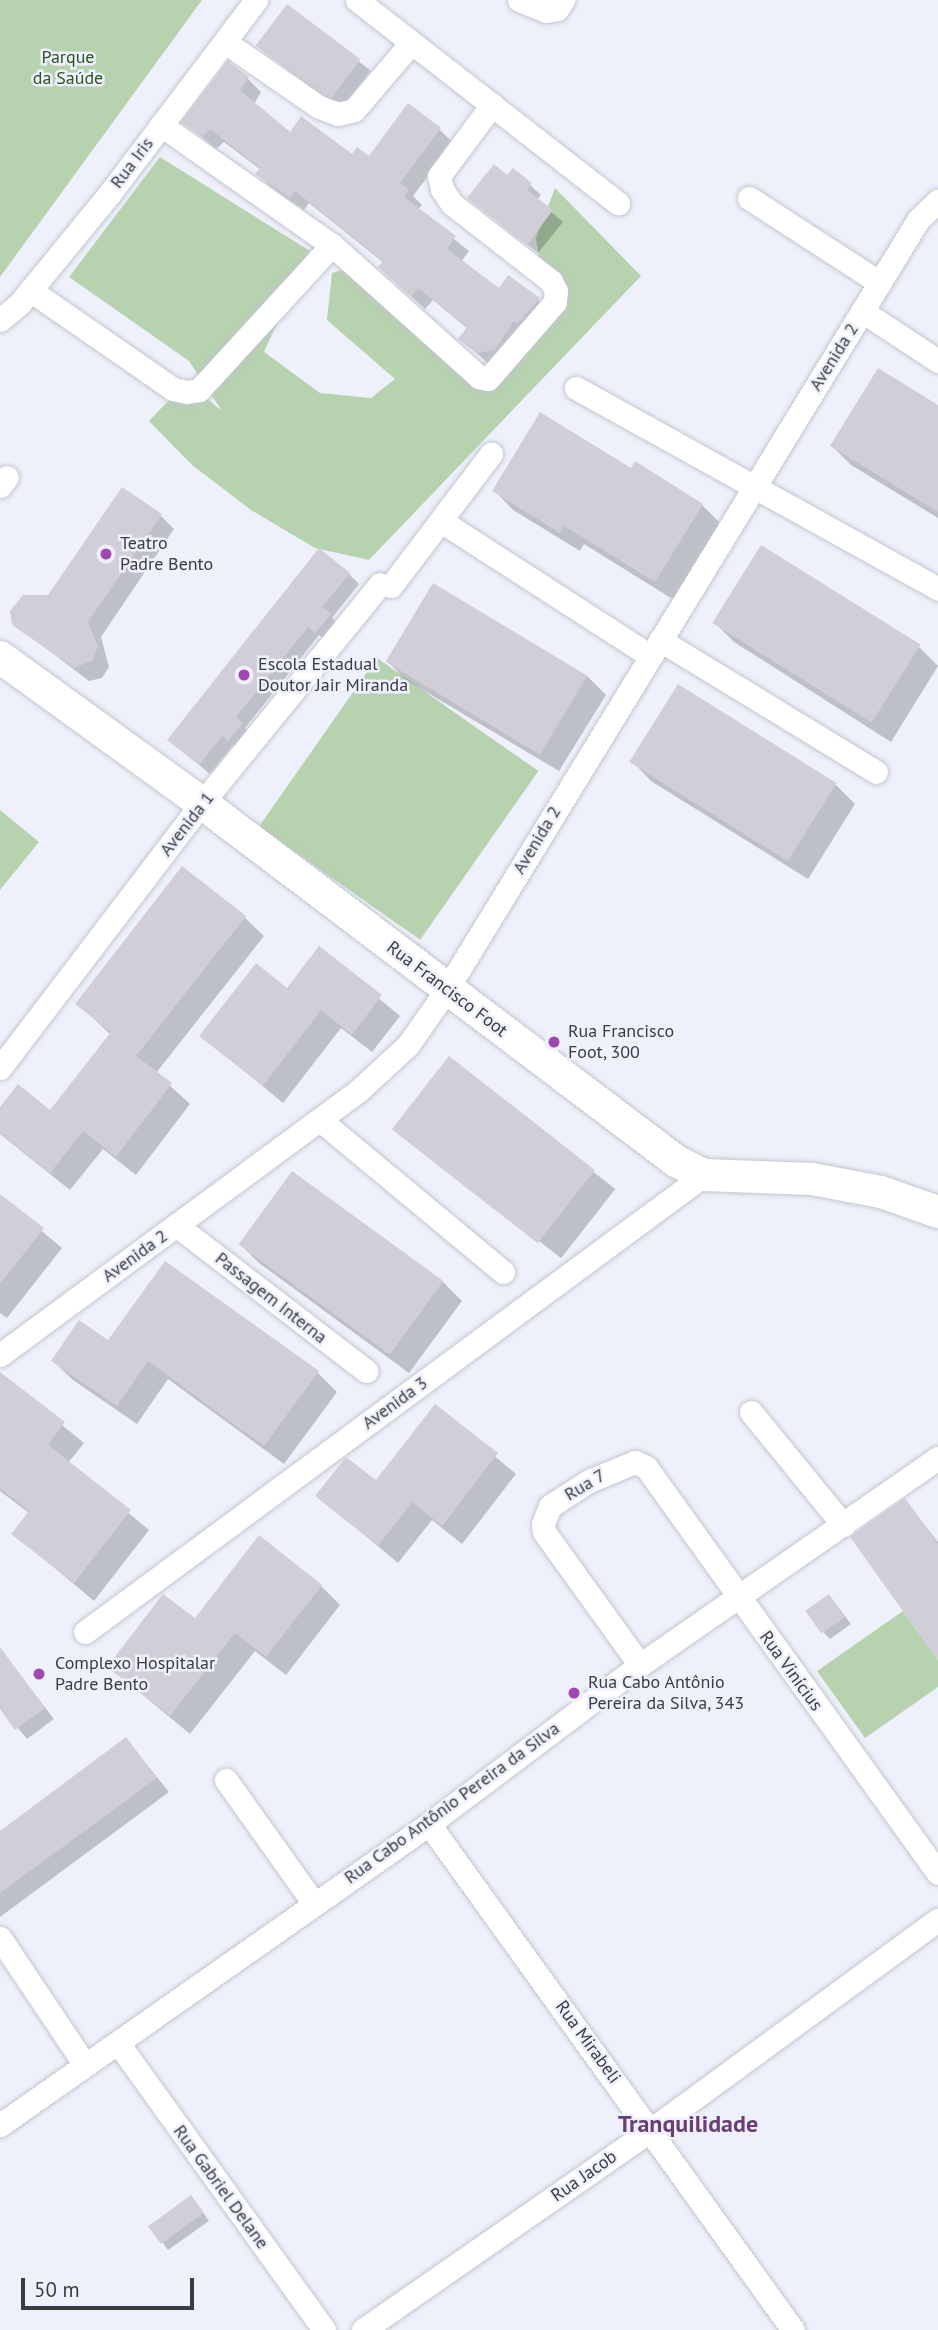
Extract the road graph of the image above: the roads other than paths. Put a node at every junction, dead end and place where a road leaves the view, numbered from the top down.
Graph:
1 (256, 0) edge
2 (357, 0) edge
3 (519, 0) edge
4 (563, 0) edge
5 (225, 41) junction
6 (411, 43) junction
7 (492, 105) junction
8 (161, 125) junction
9 (750, 198) dead end
10 (938, 201) edge
11 (618, 203) dead end
12 (332, 245) junction
13 (880, 283) junction
14 (30, 290) junction
15 (862, 311) junction
16 (0, 320) edge
17 (938, 361) edge
18 (576, 388) dead end
19 (491, 454) dead end
20 (754, 486) junction
21 (441, 521) junction
22 (938, 589) edge
23 (655, 648) junction
24 (0, 657) edge
25 (876, 772) dead end
26 (202, 803) junction
27 (447, 989) junction
28 (0, 1068) edge
29 (320, 1120) junction
30 (704, 1175) junction
31 (938, 1212) edge
32 (176, 1225) junction
33 (503, 1272) dead end
34 (0, 1355) edge
35 (366, 1371) dead end
36 (751, 1412) dead end
37 (938, 1458) edge
38 (646, 1467) joint
39 (843, 1525) junction
40 (738, 1599) junction
41 (85, 1632) dead end
42 (640, 1665) junction
43 (226, 1780) dead end
44 (429, 1824) junction
45 (938, 1873) edge
46 (313, 1902) junction
47 (938, 1920) edge
48 (0, 1938) edge
49 (118, 2043) junction
50 (85, 2065) junction
51 (0, 2125) edge
52 (652, 2129) junction
53 (324, 2330) edge
54 (363, 2330) edge
55 (793, 2330) edge

1 - 5 street, Rua Iris
2 - 6 street
3 - 4 street
5 - 6 street
5 - 8 street, Rua Iris
6 - 7 street
7 - 11 street
7 - 12 street
8 - 12 street
8 - 14 street, Rua Iris
9 - 13 street
10 - 13 street, Avenida 2
12 - 14 street
13 - 15 street, Avenida 2
14 - 16 street, Rua Iris
15 - 17 street
15 - 20 street, Avenida 2
18 - 20 street
19 - 21 street, Avenida 1
20 - 22 street
20 - 23 street, Avenida 2
21 - 23 street
21 - 26 street, Avenida 1
23 - 25 street
23 - 27 street, Avenida 2
24 - 26 street, Rua Francisco Foot
26 - 27 street, Rua Francisco Foot
26 - 28 street, Avenida 1
27 - 29 street, Avenida 2
27 - 30 street, Rua Francisco Foot
29 - 32 street, Avenida 2
29 - 33 street
30 - 31 street, Rua Francisco Foot
30 - 41 street, Avenida 3
32 - 34 street, Avenida 2
32 - 35 street, Passagem Interna
36 - 39 street
37 - 39 street, Rua Cabo Antônio Pereira da Silva
38 - 40 street, Rua Vinícius
38 - 42 street, Rua 7
39 - 40 street, Rua Cabo Antônio Pereira da Silva
40 - 42 street, Rua Cabo Antônio Pereira da Silva
40 - 45 street, Rua Vinícius
42 - 44 street, Rua Cabo Antônio Pereira da Silva
43 - 46 street
44 - 46 street, Rua Cabo Antônio Pereira da Silva
44 - 52 street, Rua Mirabeli
46 - 49 street, Rua Cabo Antônio Pereira da Silva
47 - 52 street, Rua Jacob
48 - 50 street
49 - 50 street, Rua Cabo Antônio Pereira da Silva
49 - 53 street, Rua Gabriel Delane
50 - 51 street, Rua Cabo Antônio Pereira da Silva
52 - 54 street, Rua Jacob
52 - 55 street, Rua Mirabeli

